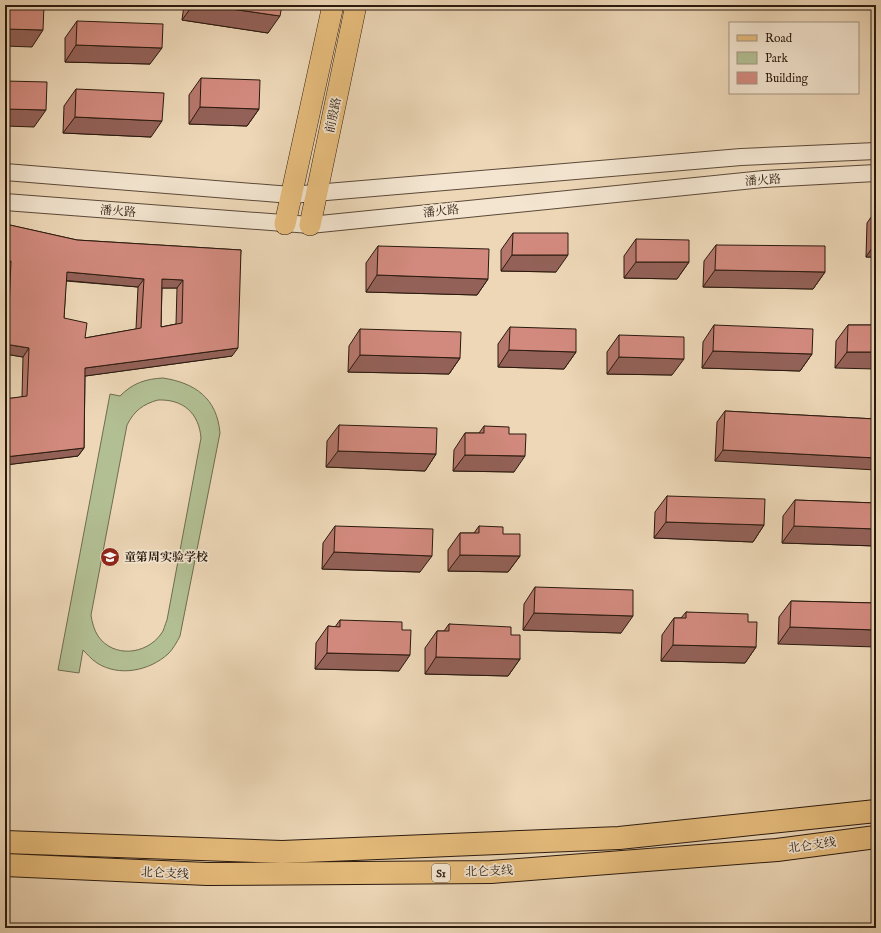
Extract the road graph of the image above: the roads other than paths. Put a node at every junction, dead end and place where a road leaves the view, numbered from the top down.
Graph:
1 (333, 5) edge
2 (356, 5) edge
3 (876, 151) edge
4 (5, 172) edge
5 (876, 173) edge
6 (317, 192) junction
7 (291, 195) junction
8 (5, 202) edge
9 (285, 224) junction
10 (310, 224) junction
11 (876, 811) edge
12 (876, 837) edge
13 (5, 842) edge
14 (5, 865) edge

1 - 7 main road, 前殷路
2 - 6 main road, 前殷路
3 - 6 street, 潘火路
4 - 7 street, 潘火路
5 - 10 street, 潘火路
6 - 7 street, 潘火路
6 - 10 main road, 前殷路
7 - 9 main road, 前殷路
8 - 9 street, 潘火路
9 - 10 street, 潘火路
11 - 13 highway, 北仑支线
12 - 14 highway, 北仑支线 / S1

